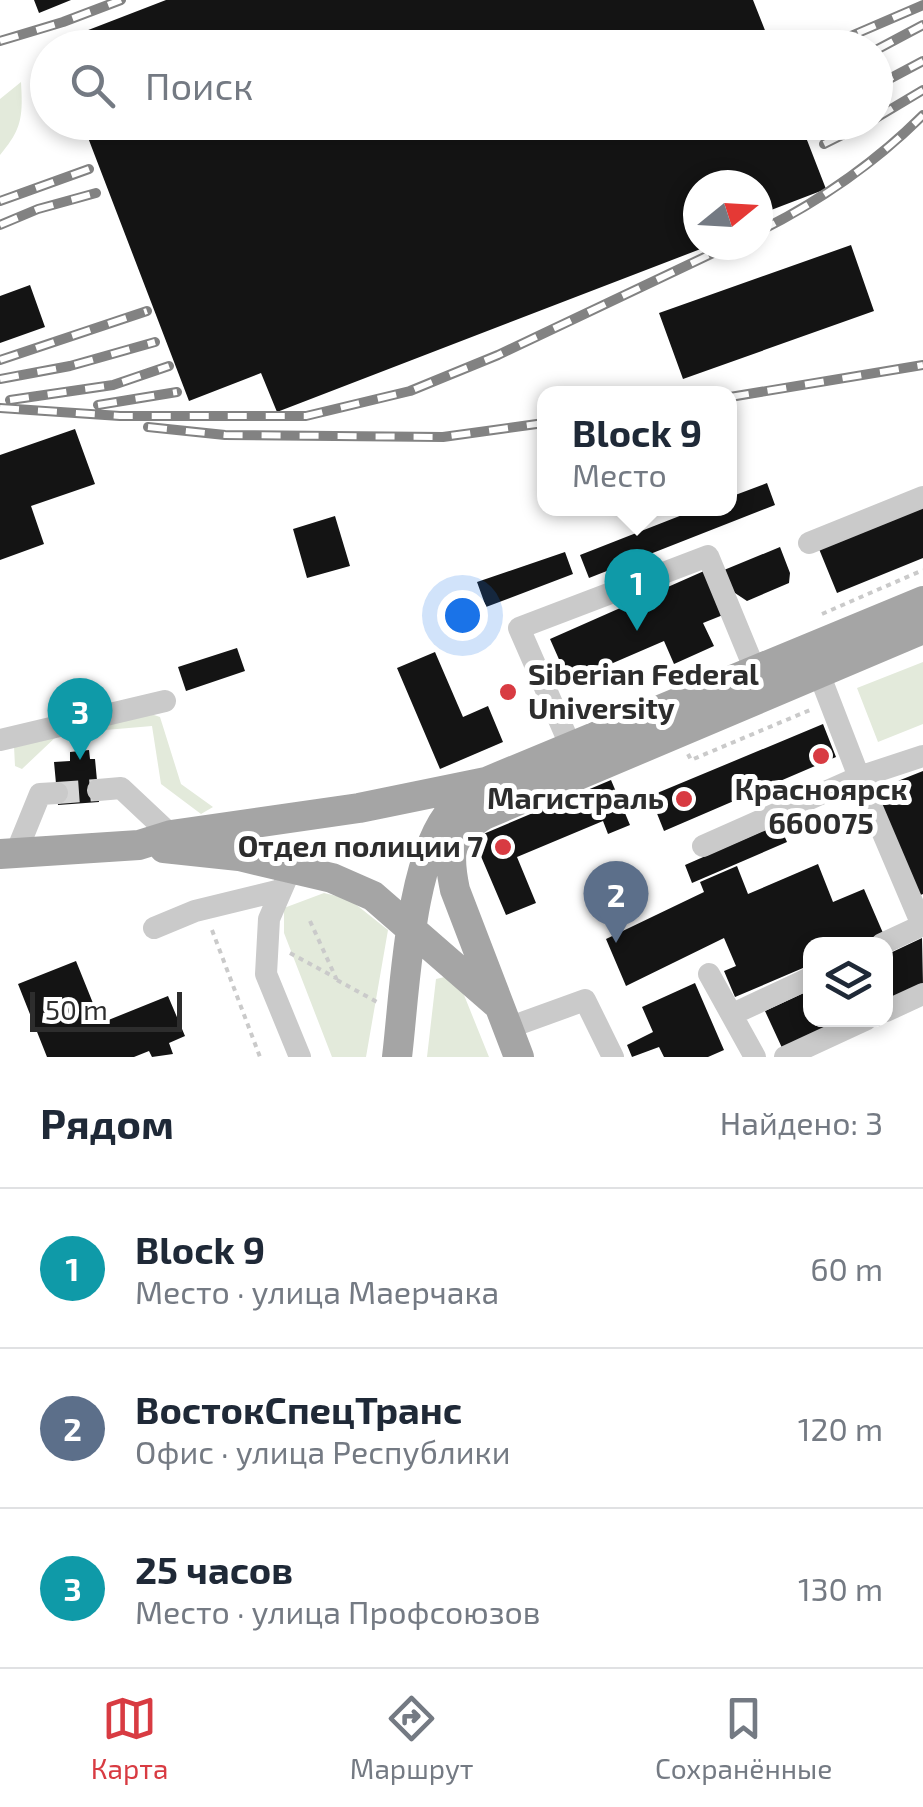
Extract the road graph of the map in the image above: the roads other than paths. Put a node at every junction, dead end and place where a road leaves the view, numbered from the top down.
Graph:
1 (923, 497) edge
2 (809, 544) dead end
3 (923, 601) edge
4 (923, 629) edge
5 (755, 670) junction
6 (821, 679) junction
7 (164, 701) dead end
8 (0, 740) edge
9 (571, 747) junction
10 (923, 756) edge
11 (860, 777) junction
12 (486, 782) junction
13 (98, 790) tunnel mouth
14 (57, 793) tunnel mouth
15 (172, 835) junction
16 (139, 845) junction
17 (704, 846) dead end
18 (8, 854) edge
19 (286, 879) junction
20 (923, 925) edge
21 (154, 928) dead end
22 (412, 933) junction
23 (893, 939) edge
24 (709, 974) dead end
25 (803, 981) edge
26 (923, 994) edge
27 (893, 1008) edge
28 (734, 1014) junction
29 (503, 1016) junction
30 (852, 1027) edge
31 (300, 1057) edge
32 (397, 1057) edge
33 (519, 1057) edge
34 (612, 1057) edge
35 (755, 1057) edge
36 (786, 1057) edge

1 - 2 lane
3 - 5 main road
4 - 6 main road
5 - 9 main road
5 - 9 lane
6 - 11 lane
6 - 29 main road
7 - 8 lane
9 - 12 main road
10 - 11 lane
11 - 17 lane
11 - 20 lane
12 - 15 main road
12 - 22 main road
13 - 15 lane
14 - 18 lane
15 - 16 main road
16 - 18 main road
16 - 19 main road
19 - 21 lane
19 - 22 main road
19 - 31 lane
20 - 23 lane
22 - 29 main road
22 - 32 main road
24 - 28 lane
25 - 28 lane
26 - 27 lane
28 - 35 lane
29 - 33 main road
29 - 34 lane
30 - 36 lane

